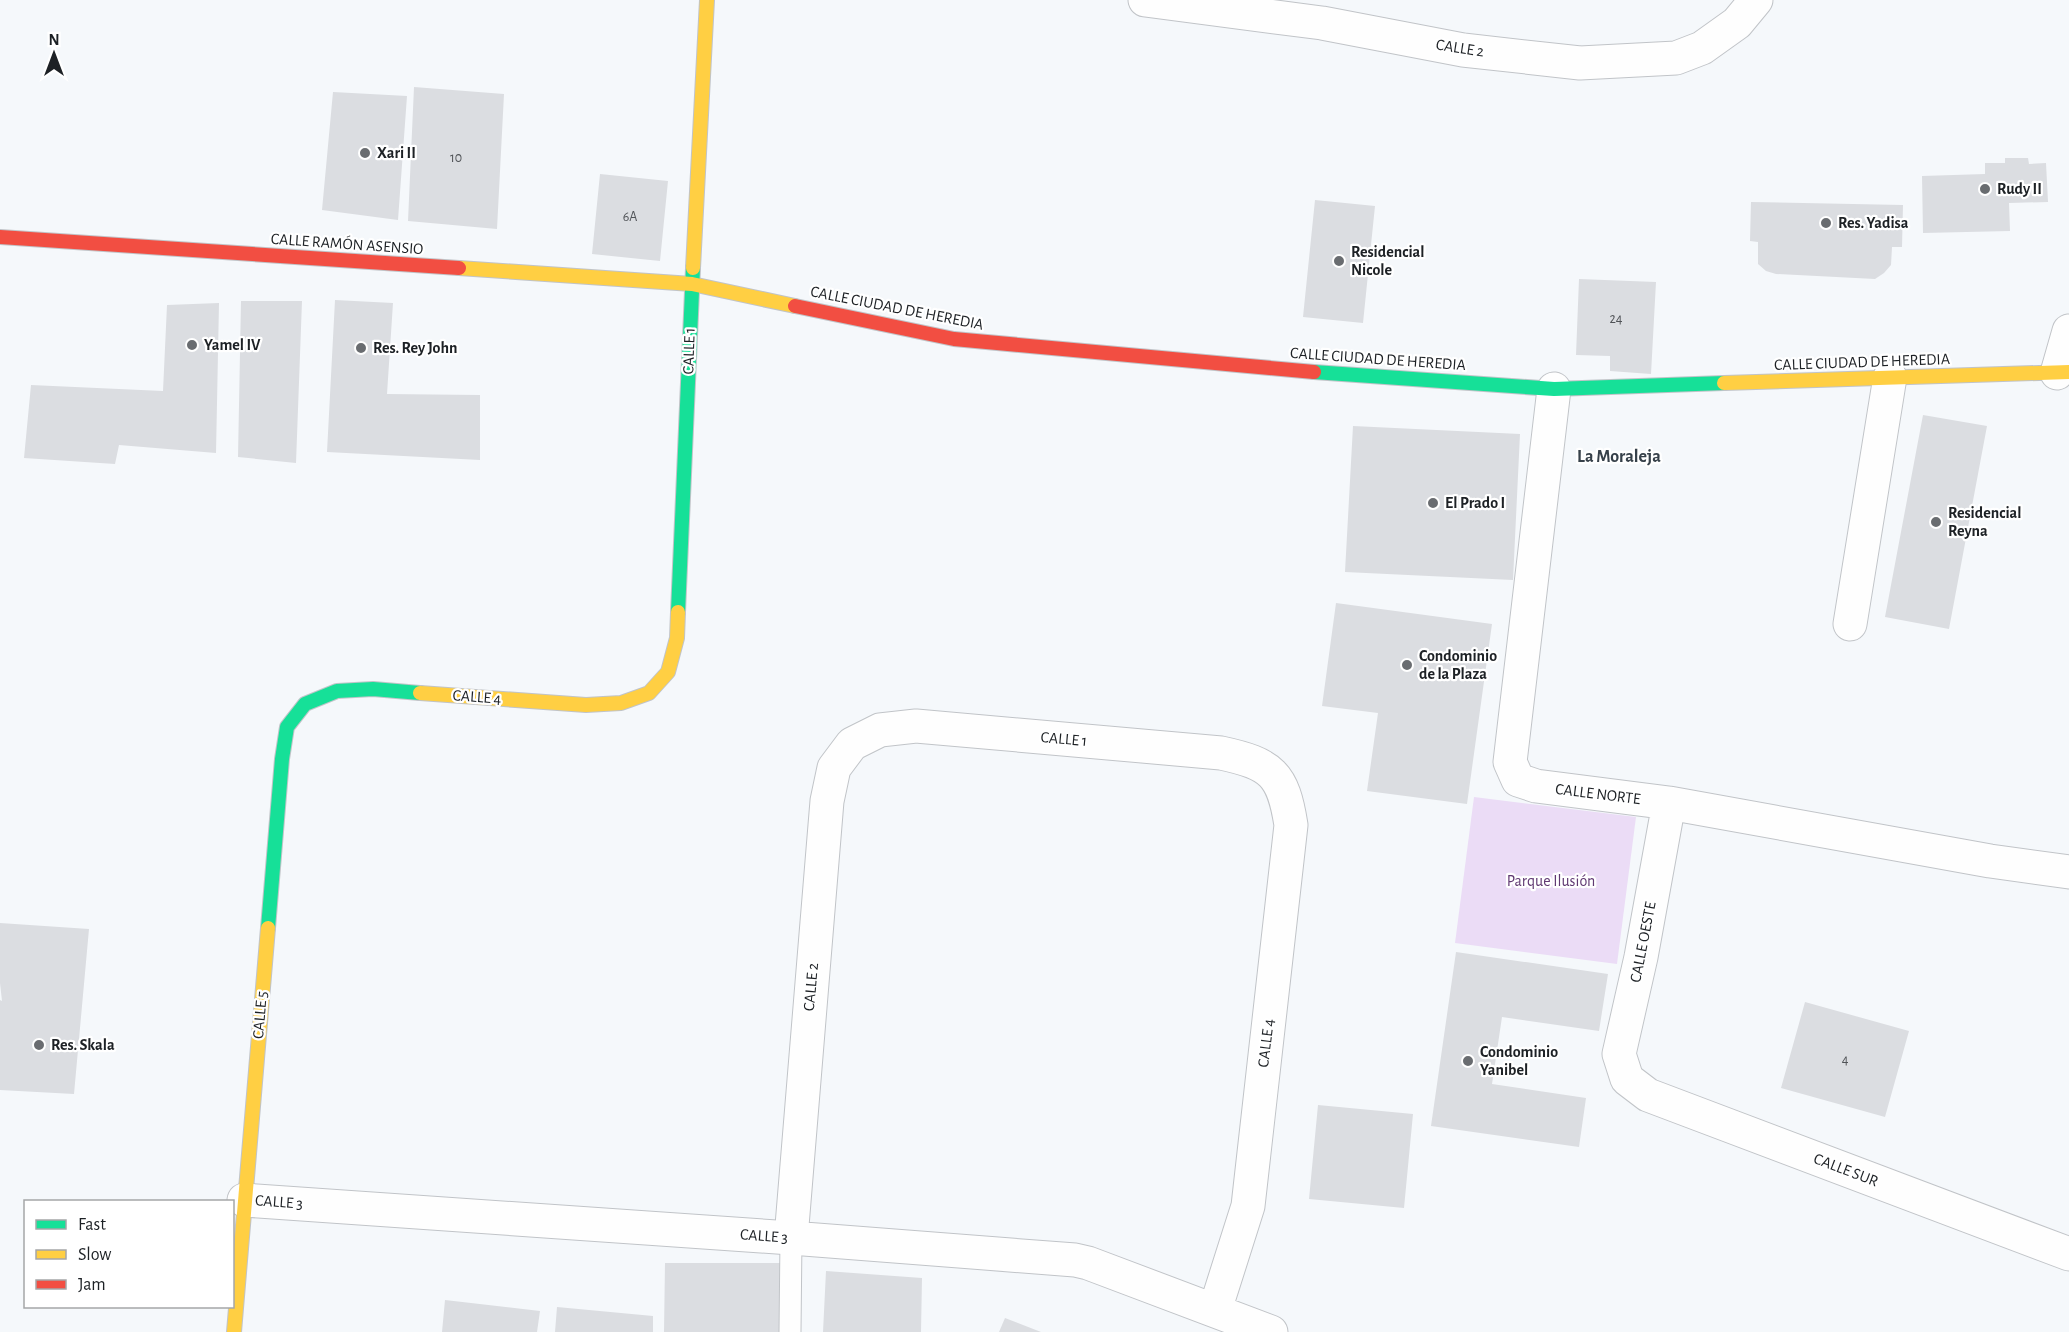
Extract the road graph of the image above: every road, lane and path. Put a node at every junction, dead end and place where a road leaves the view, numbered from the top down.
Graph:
1 (707, 0) edge
2 (1145, 0) edge
3 (1756, 0) edge
4 (0, 237) edge
5 (692, 284) junction
6 (2069, 332) edge
7 (2063, 372) edge
8 (1890, 377) junction
9 (1554, 388) junction
10 (1850, 624) dead end
11 (649, 693) joint
12 (305, 704) joint
13 (852, 744) joint
14 (1274, 774) joint
15 (1669, 802) junction
16 (2069, 872) edge
17 (1627, 1079) joint
18 (244, 1200) junction
19 (791, 1238) junction
20 (2069, 1254) edge
21 (1215, 1310) junction
22 (1254, 1329) edge
23 (234, 1332) edge
24 (790, 1332) edge

1 - 5 street, CALLE 1
2 - 3 street, CALLE 2
4 - 5 street, CALLE RAMÓN ASENSIO
5 - 9 street, CALLE CIUDAD DE HEREDIA
5 - 11 street, CALLE 1
6 - 7 street
7 - 8 street, CALLE CIUDAD DE HEREDIA
8 - 9 street, CALLE CIUDAD DE HEREDIA
8 - 10 street
9 - 15 street, CALLE NORTE
11 - 12 street, CALLE 4
12 - 18 street, CALLE 5
13 - 14 street, CALLE 1
13 - 19 street, CALLE 2
14 - 21 street, CALLE 4
15 - 16 street, CALLE NORTE
15 - 17 street, CALLE OESTE
17 - 20 street, CALLE SUR
18 - 19 street, CALLE 3
18 - 23 street, CALLE 5
19 - 21 street, CALLE 3
19 - 24 lane
21 - 22 street, CALLE 3

